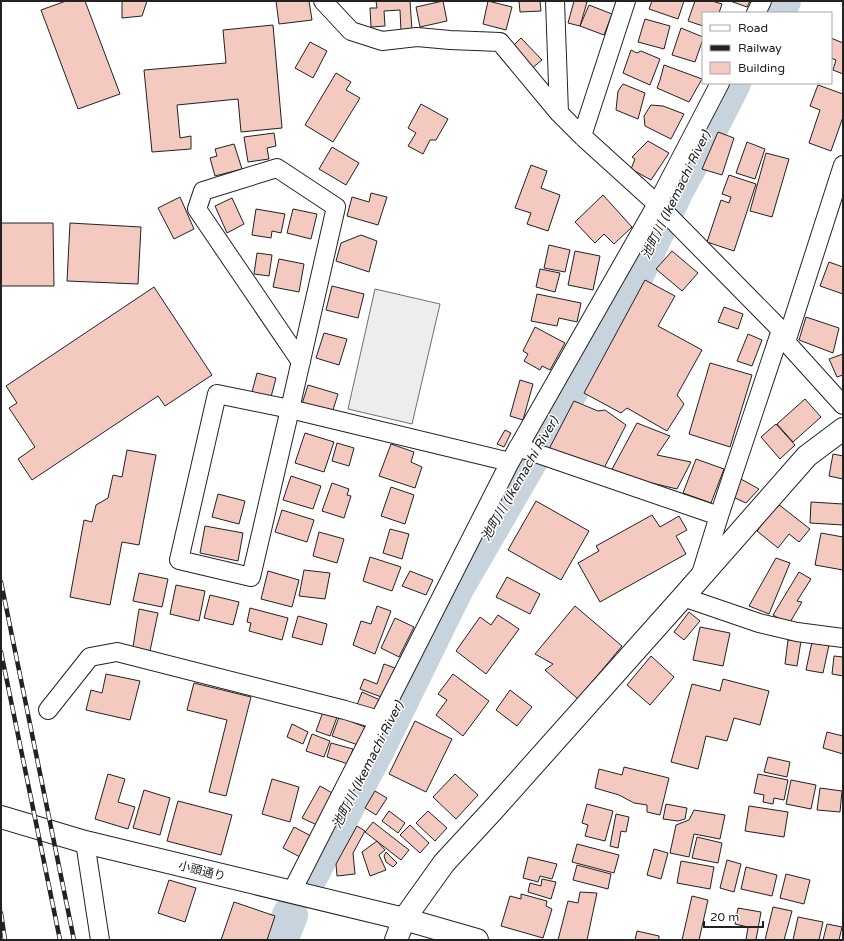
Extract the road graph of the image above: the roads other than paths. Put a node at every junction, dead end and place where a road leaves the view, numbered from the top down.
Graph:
1 (323, 1) edge
2 (555, 1) edge
3 (626, 1) edge
4 (762, 1) edge
5 (756, 12) edge
6 (719, 84) edge
7 (559, 113) junction
8 (582, 136) junction
9 (843, 165) edge
10 (657, 204) junction
11 (783, 336) junction
12 (301, 362) junction
13 (843, 405) edge
14 (290, 409) junction
15 (843, 430) edge
16 (514, 454) junction
17 (719, 516) junction
18 (700, 577) junction
19 (684, 597) junction
20 (843, 638) edge
21 (48, 710) dead end
22 (380, 720) junction
23 (1, 817) edge
24 (85, 842) junction
25 (291, 892) junction
26 (404, 919) junction
27 (100, 940) edge
28 (396, 940) edge
29 (477, 940) edge

1 - 7 street
2 - 7 street
3 - 8 street
4 - 5 street
6 - 10 street
7 - 8 street
8 - 10 street
9 - 11 street
10 - 11 street
10 - 16 street
11 - 13 street
11 - 17 street
12 - 12 street
12 - 14 street
14 - 14 street
14 - 16 street
15 - 18 street
16 - 17 street
16 - 22 street
17 - 18 street
18 - 19 street
19 - 20 street
19 - 26 street
21 - 22 street
22 - 25 street
23 - 24 street, 小頭通り
24 - 25 street, 小頭通り
24 - 27 street
25 - 26 street, 小頭通り
26 - 28 street
26 - 29 street, 小頭通り

